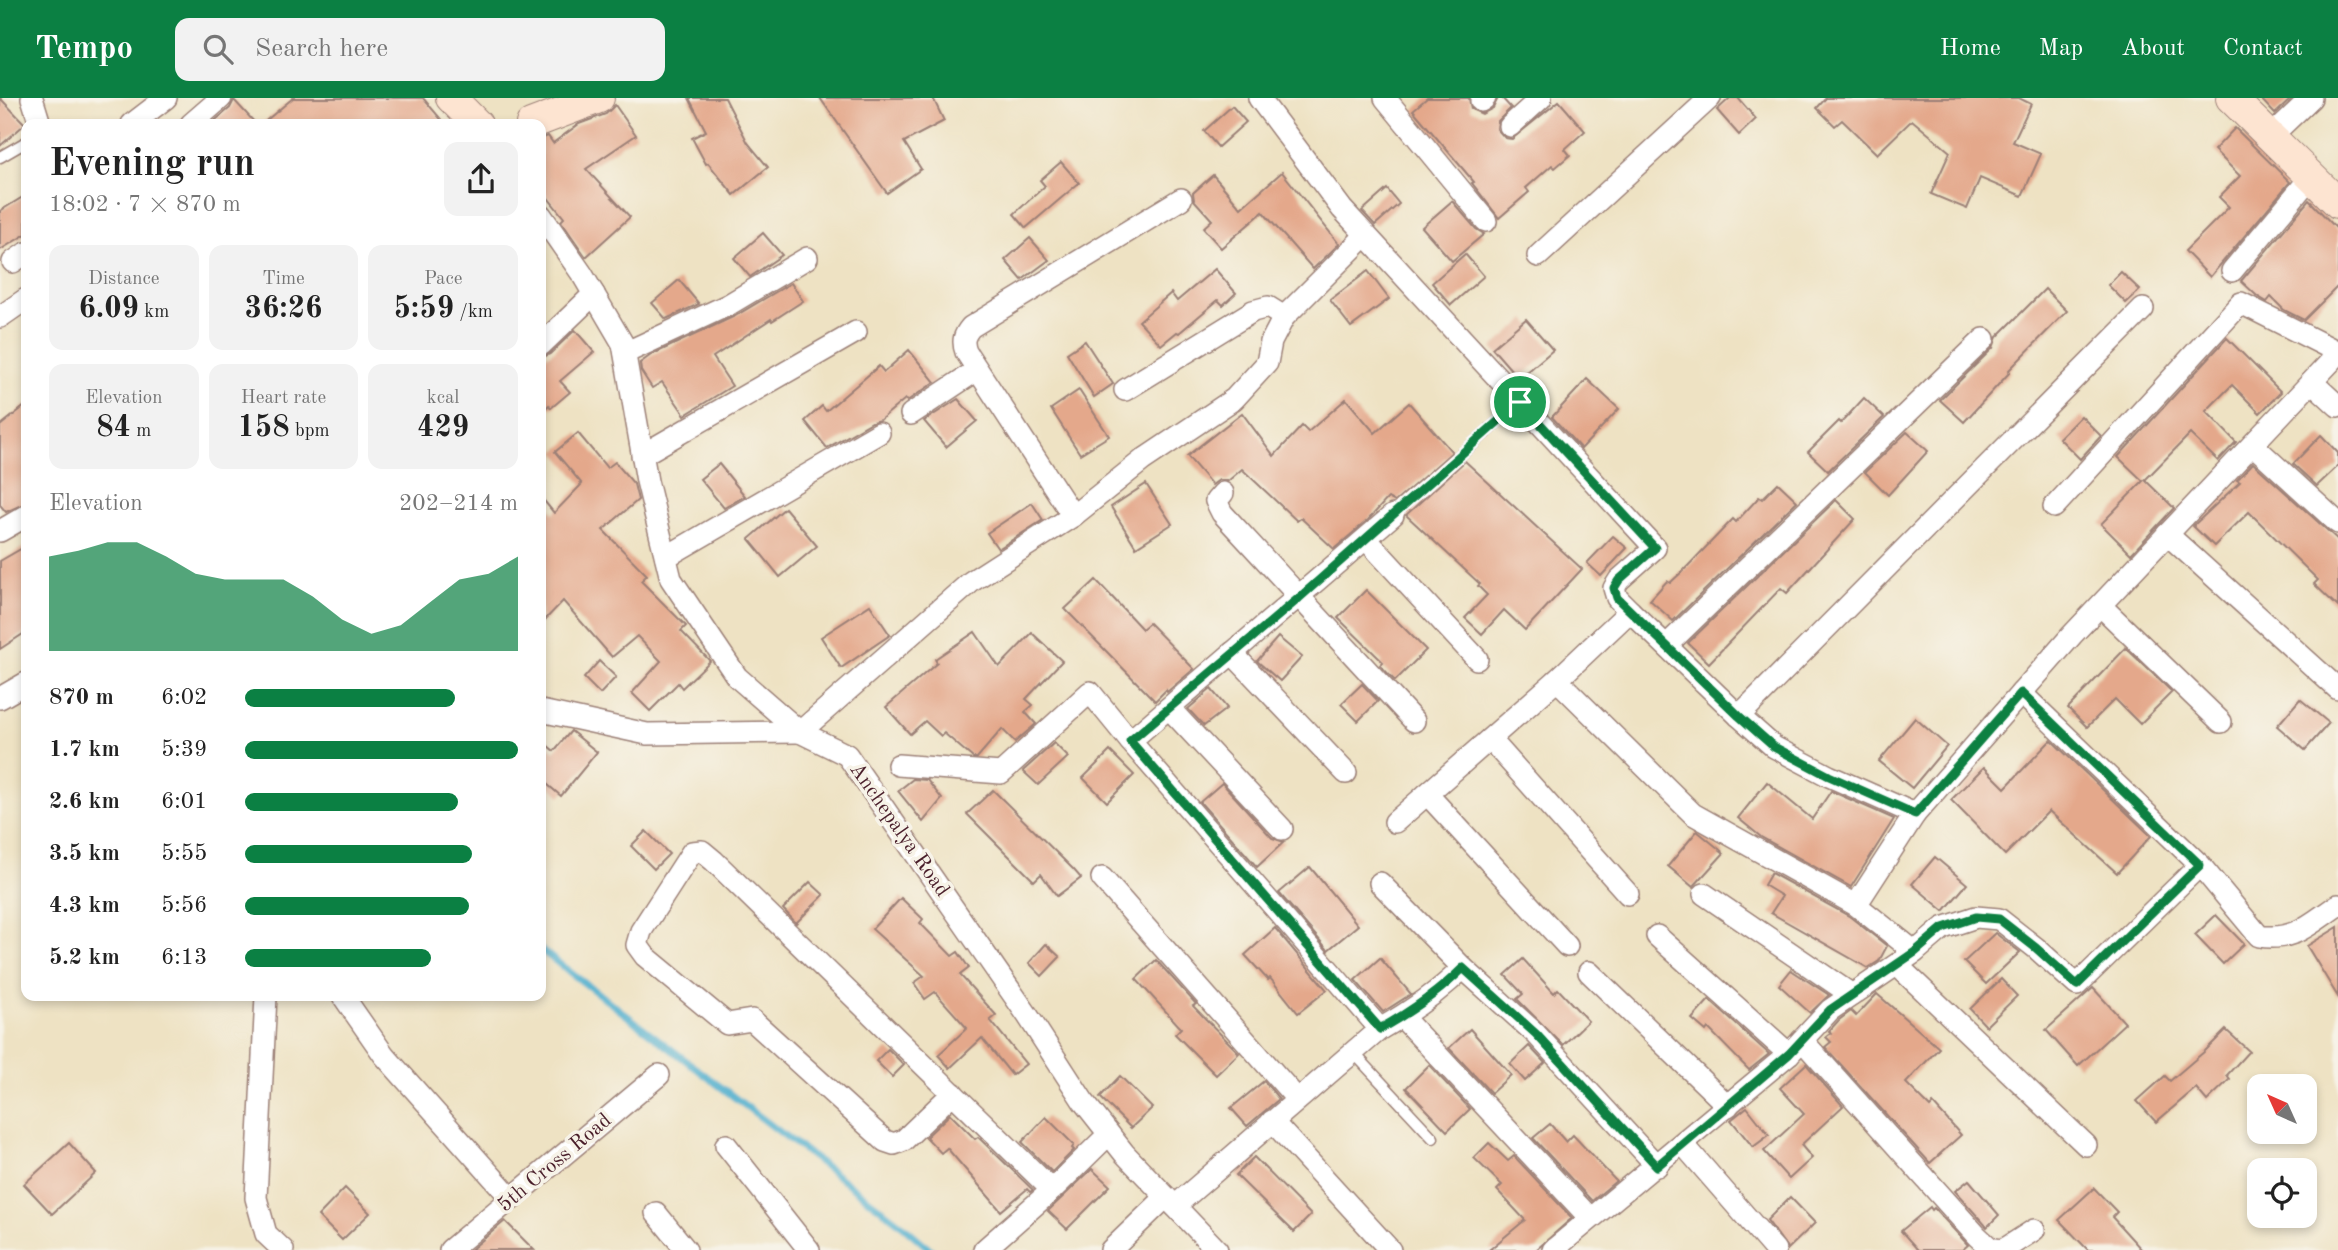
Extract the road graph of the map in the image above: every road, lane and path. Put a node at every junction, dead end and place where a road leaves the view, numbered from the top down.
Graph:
1 (32, 98) edge
2 (166, 98) edge
3 (221, 98) edge
4 (451, 98) edge
5 (599, 98) edge
6 (1259, 98) edge
7 (1385, 98) edge
8 (1541, 98) edge
9 (1710, 98) edge
10 (2231, 98) edge
11 (2311, 98) edge
12 (38, 119) edge
13 (139, 119) edge
14 (197, 119) edge
15 (472, 119) edge
16 (544, 119) edge
17 (1510, 126) dead end
18 (2270, 137) junction
19 (21, 145) edge
20 (0, 157) edge
21 (2310, 178) junction
22 (1181, 199) dead end
23 (2338, 203) edge
24 (1486, 221) dead end
25 (546, 223) edge
26 (1366, 235) junction
27 (1538, 256) dead end
28 (807, 258) dead end
29 (2232, 271) dead end
30 (594, 294) junction
31 (21, 302) edge
32 (2143, 309) dead end
33 (0, 317) edge
34 (1284, 317) junction
35 (856, 332) dead end
36 (1984, 339) dead end
37 (546, 340) edge
38 (625, 352) junction
39 (2338, 353) edge
40 (977, 370) junction
41 (2312, 382) junction
42 (1125, 390) dead end
43 (1520, 402) junction
44 (2338, 405) edge
45 (911, 414) dead end
46 (879, 433) dead end
47 (2253, 445) junction
48 (642, 455) junction
49 (1223, 493) dead end
50 (2054, 507) dead end
51 (1393, 515) joint
52 (1073, 516) junction
53 (21, 519) edge
54 (2338, 523) edge
55 (0, 531) edge
56 (2168, 534) junction
57 (1366, 539) junction
58 (666, 557) junction
59 (1299, 598) junction
60 (2101, 607) junction
61 (1630, 611) junction
62 (1667, 645) junction
63 (1232, 653) junction
64 (1477, 659) dead end
65 (1557, 680) junction
66 (21, 686) edge
67 (2338, 689) edge
68 (2021, 693) junction
69 (0, 698) edge
70 (1168, 708) junction
71 (546, 712) edge
72 (1739, 716) junction
73 (1414, 720) dead end
74 (2221, 722) dead end
75 (800, 732) junction
76 (1490, 739) junction
77 (1130, 741) junction
78 (898, 765) dead end
79 (1346, 773) dead end
80 (1427, 794) junction
81 (1915, 814) junction
82 (1395, 822) dead end
83 (1283, 829) dead end
84 (2200, 865) junction
85 (1102, 878) dead end
86 (1380, 883) dead end
87 (1629, 894) dead end
88 (1704, 894) dead end
89 (1856, 905) junction
90 (2338, 905) edge
91 (1657, 936) dead end
92 (1567, 946) dead end
93 (1915, 952) junction
94 (1896, 965) junction
95 (1463, 968) junction
96 (1589, 972) dead end
97 (1852, 995) junction
98 (266, 1001) edge
99 (346, 1001) edge
100 (1402, 1017) junction
101 (1380, 1029) junction
102 (1796, 1047) junction
103 (1353, 1052) junction
104 (659, 1075) dead end
105 (953, 1093) junction
106 (1297, 1099) junction
107 (1728, 1107) junction
108 (1272, 1121) junction
109 (1109, 1134) junction
110 (1433, 1138) dead end
111 (1683, 1144) junction
112 (726, 1145) dead end
113 (2086, 1145) dead end
114 (1657, 1166) junction
115 (1052, 1190) junction
116 (512, 1199) junction
117 (1170, 1202) junction
118 (656, 1213) dead end
119 (1590, 1218) junction
120 (2034, 1230) dead end
121 (283, 1250) edge
122 (450, 1250) edge
123 (686, 1250) edge
124 (809, 1250) edge
125 (984, 1250) edge
126 (1111, 1250) edge
127 (1216, 1250) edge
128 (1390, 1250) edge
129 (1553, 1250) edge
130 (1775, 1250) edge
131 (2002, 1250) edge

1 - 12 street
2 - 13 street
3 - 14 street
4 - 15 street
5 - 16 street
6 - 26 street
7 - 24 street
8 - 17 street
9 - 27 street
10 - 18 street
11 - 18 street
18 - 21 street
19 - 20 lane
21 - 23 street
21 - 29 street
22 - 40 street
25 - 30 street, Anchepalya Road
26 - 34 street
26 - 43 street
28 - 38 street
30 - 37 street
30 - 38 street, Anchepalya Road
31 - 33 street
32 - 72 street
34 - 42 street
34 - 52 street
35 - 48 street
36 - 62 street
38 - 48 street, Anchepalya Road
39 - 41 street
39 - 50 street
40 - 45 street
40 - 52 street
41 - 44 street
41 - 47 street
43 - 51 lane
43 - 61 street
46 - 58 street
47 - 54 street
47 - 56 street
48 - 58 street, Anchepalya Road
49 - 59 street
51 - 57 street
52 - 75 street
53 - 55 street
56 - 60 street
56 - 67 street
57 - 59 street
57 - 64 street
58 - 75 street, Anchepalya Road
59 - 63 street
59 - 73 street
60 - 68 street
60 - 74 street
61 - 62 street
61 - 65 street
62 - 72 street
63 - 70 street
63 - 79 street
65 - 76 street
65 - 89 street
66 - 69 street
68 - 81 street
68 - 84 street
70 - 77 street
70 - 83 street
71 - 75 street
72 - 81 street
75 - 109 street, Anchepalya Road
76 - 80 street
76 - 87 street
77 - 78 street
77 - 101 street
80 - 82 street
80 - 92 street
81 - 89 street
84 - 90 street
84 - 93 street
85 - 106 street
86 - 95 street
88 - 97 street
89 - 93 street
91 - 102 street
93 - 94 street
94 - 97 street
94 - 113 street
95 - 100 street
95 - 114 street
96 - 107 street
97 - 102 street
98 - 121 street
99 - 116 street
100 - 101 street
100 - 119 street
101 - 103 street
102 - 107 street
102 - 131 street
103 - 106 street
103 - 110 lane
104 - 116 street, 5th Cross Road
105 - 105 street
105 - 115 street
106 - 108 street
107 - 111 street
108 - 117 street
108 - 128 street
109 - 115 street
109 - 117 street, Anchepalya Road
111 - 114 street
111 - 130 street
112 - 124 street
114 - 119 street
115 - 125 street
116 - 122 street, 5th Cross Road
117 - 126 street
117 - 127 street, Anchepalya Road
118 - 123 street
119 - 129 street
120 - 131 street

